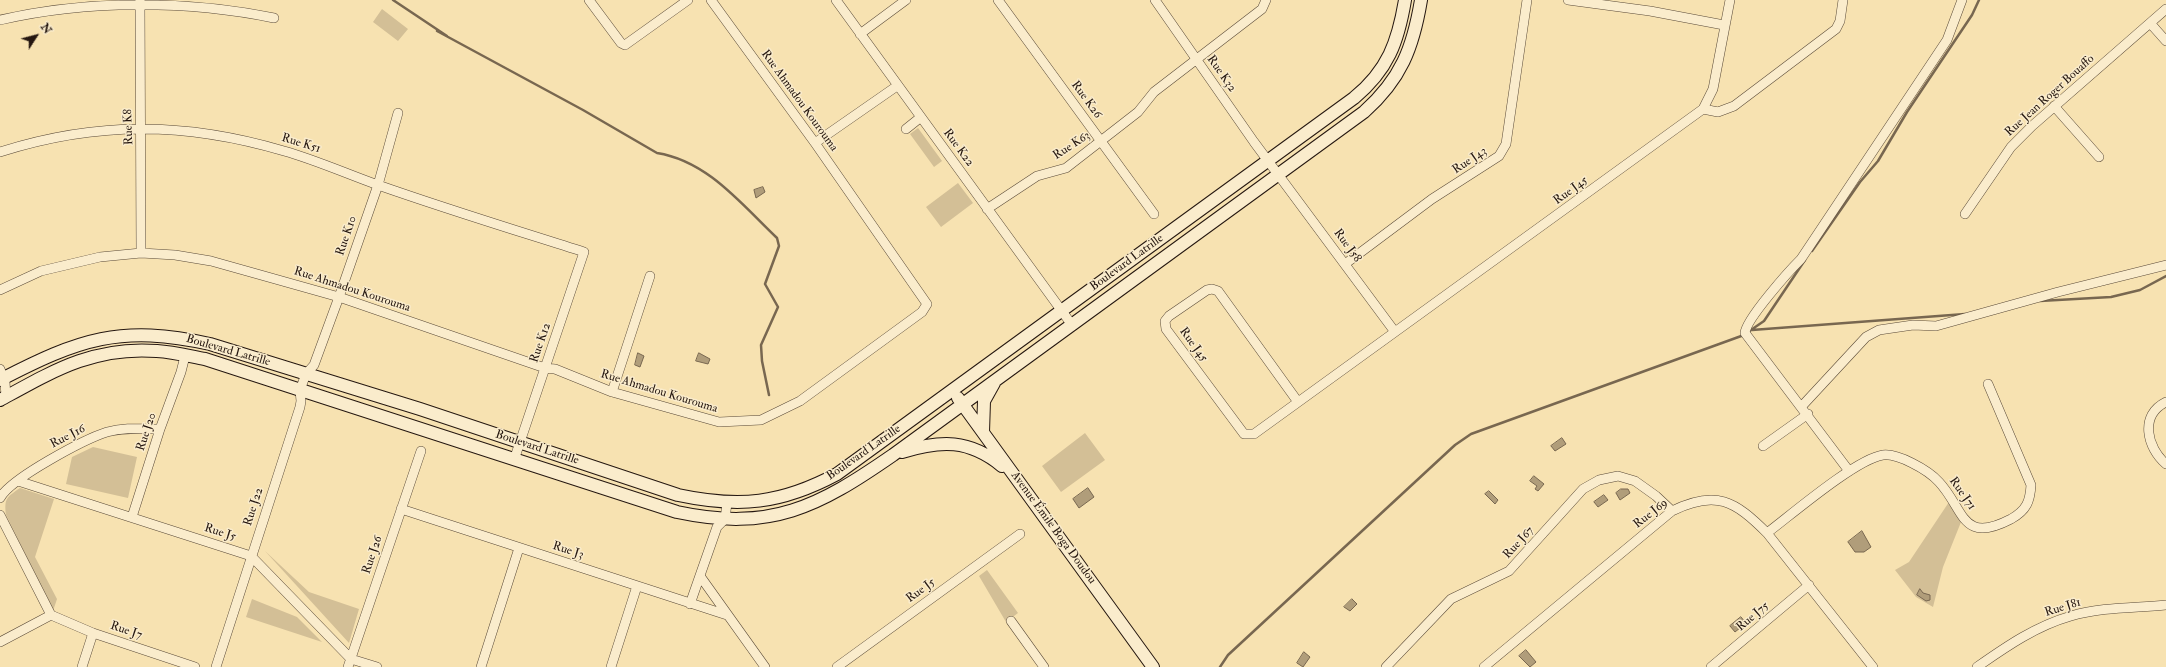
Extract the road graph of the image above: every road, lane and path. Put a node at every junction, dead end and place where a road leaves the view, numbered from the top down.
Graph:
1 (589, 0) edge
2 (688, 0) edge
3 (711, 0) edge
4 (836, 0) edge
5 (906, 0) edge
6 (998, 0) edge
7 (1155, 0) edge
8 (1266, 0) edge
9 (1405, 0) edge
10 (1422, 0) edge
11 (1527, 0) edge
12 (1568, 0) edge
13 (1730, 0) edge
14 (1844, 0) edge
15 (1962, 0) edge
16 (140, 1) edge
17 (2166, 9) edge
18 (274, 18) dead end
19 (0, 20) edge
20 (2150, 23) junction
21 (1724, 25) junction
22 (860, 34) junction
23 (2166, 41) edge
24 (1196, 59) junction
25 (897, 86) junction
26 (2054, 106) junction
27 (1703, 109) junction
28 (398, 113) dead end
29 (921, 118) junction
30 (142, 128) junction
31 (906, 129) dead end
32 (1101, 141) junction
33 (815, 143) junction
34 (0, 152) edge
35 (2099, 157) dead end
36 (1268, 160) junction
37 (1279, 174) junction
38 (378, 185) junction
39 (987, 209) junction
40 (1154, 214) dead end
41 (1965, 214) dead end
42 (584, 252) joint
43 (142, 253) junction
44 (1345, 264) junction
45 (2166, 265) edge
46 (650, 276) dead end
47 (0, 290) edge
48 (338, 297) junction
49 (1061, 310) junction
50 (1072, 325) junction
51 (1395, 332) junction
52 (184, 356) junction
53 (314, 365) joint
54 (545, 368) junction
55 (1, 376) edge
56 (311, 376) junction
57 (996, 380) junction
58 (1988, 384) dead end
59 (952, 390) junction
60 (612, 392) junction
61 (303, 395) junction
62 (3, 398) edge
63 (1298, 402) junction
64 (2166, 402) edge
65 (962, 404) junction
66 (1802, 406) junction
67 (1808, 414) junction
68 (160, 429) junction
69 (982, 432) junction
70 (520, 442) junction
71 (1763, 446) dead end
72 (421, 451) dead end
73 (893, 455) junction
74 (514, 460) junction
75 (2166, 464) edge
76 (1849, 471) junction
77 (1015, 476) junction
78 (18, 481) junction
79 (0, 498) edge
80 (721, 502) junction
81 (401, 509) junction
82 (1672, 511) junction
83 (0, 515) edge
84 (132, 517) junction
85 (718, 521) junction
86 (1767, 533) junction
87 (1020, 534) dead end
88 (519, 548) junction
89 (251, 556) junction
90 (700, 576) junction
91 (1809, 585) junction
92 (637, 586) junction
93 (690, 604) junction
94 (2166, 606) edge
95 (51, 615) junction
96 (727, 615) junction
97 (1011, 621) dead end
98 (93, 633) junction
99 (0, 642) edge
100 (350, 663) edge
101 (82, 667) edge
102 (195, 667) edge
103 (216, 667) edge
104 (377, 667) edge
105 (481, 667) edge
106 (612, 667) edge
107 (765, 667) edge
108 (837, 667) edge
109 (1044, 667) edge
110 (1153, 667) edge
111 (1386, 667) edge
112 (1484, 667) edge
113 (1712, 667) edge
114 (1873, 667) edge
115 (1977, 667) edge

1 - 2 street
3 - 33 street, Rue Ahmadou Kourouma
4 - 22 street, Rue K22
5 - 22 street
6 - 32 street, Rue K26
7 - 24 street, Rue K32
8 - 24 street, Rue K63
9 - 36 main road, Boulevard Latrille
10 - 37 main road, Boulevard Latrille
11 - 44 street, Rue J43
12 - 21 street
13 - 21 street
14 - 27 street
15 - 66 street
16 - 18 street
16 - 19 street
16 - 30 street, Rue K8
17 - 20 street, Rue Jean Roger Bouaffo
20 - 23 street
20 - 26 street, Rue Jean Roger Bouaffo
21 - 27 street
22 - 25 street, Rue K22
24 - 32 street, Rue K63
24 - 36 street, Rue K32
25 - 29 street, Rue K22
25 - 33 street
26 - 35 street
26 - 41 street, Rue Jean Roger Bouaffo
27 - 51 street, Rue J45
28 - 38 street, Rue K10
29 - 31 street
29 - 39 street, Rue K22
30 - 34 street, Rue K51
30 - 38 street, Rue K51
30 - 43 street, Rue K8
32 - 39 street, Rue K63
32 - 40 street, Rue K26
33 - 60 street, Rue Ahmadou Kourouma
36 - 37 street, Rue K32
36 - 49 main road, Boulevard Latrille
37 - 44 street, Rue J58
37 - 50 main road, Boulevard Latrille
38 - 42 street, Rue K51
38 - 48 street, Rue K10
39 - 49 street, Rue K22
42 - 54 street, Rue K12
43 - 47 street, Rue Ahmadou Kourouma
43 - 48 street, Rue Ahmadou Kourouma
44 - 51 street, Rue J58
45 - 66 street
46 - 60 street
48 - 53 street, Rue K10
48 - 54 street, Rue Ahmadou Kourouma
49 - 50 street, Rue K22
49 - 59 main road, Boulevard Latrille
50 - 57 main road, Boulevard Latrille
51 - 63 street, Rue J45
52 - 61 main road, Boulevard Latrille
52 - 62 main road, Boulevard Latrille
52 - 68 street, Rue J20
53 - 56 street, Rue J22
54 - 60 street, Rue Ahmadou Kourouma
54 - 70 street, Rue K12
55 - 56 main road, Boulevard Latrille
55 - 62 street
56 - 61 street, Rue J22
56 - 70 main road, Boulevard Latrille
57 - 65 main road, Boulevard Latrille
57 - 69 main road
58 - 76 street, Rue J71
59 - 65 main road, Avenue Émile Boga Doudou
59 - 80 main road, Boulevard Latrille
61 - 74 main road, Boulevard Latrille
61 - 89 street, Rue J22
63 - 63 street, Rue J45
64 - 75 street
65 - 69 main road, Avenue Émile Boga Doudou
65 - 73 main road, Boulevard Latrille
66 - 67 street
67 - 71 street
67 - 76 street
68 - 78 street, Rue J16
68 - 84 street, Rue J20
69 - 77 main road, Avenue Émile Boga Doudou
70 - 74 street, Rue K12
70 - 80 main road, Boulevard Latrille
72 - 81 street, Rue J26
73 - 77 main road
73 - 85 main road, Boulevard Latrille
74 - 85 main road, Boulevard Latrille
76 - 86 street, Rue J71
77 - 110 main road, Avenue Émile Boga Doudou
78 - 79 street, Rue J16
78 - 84 street, Rue J5
80 - 85 street
81 - 88 street, Rue J3
81 - 100 street, Rue J26
82 - 86 street, Rue J69
82 - 111 street, Rue J67
82 - 112 street, Rue J69
83 - 95 street
84 - 89 street, Rue J5
85 - 90 street
86 - 91 street, Rue J69
87 - 108 street, Rue J5
88 - 92 street, Rue J3
88 - 105 street
89 - 100 street, Rue J5
89 - 103 street, Rue J22
90 - 93 street
90 - 96 street
91 - 113 street, Rue J75
91 - 114 street, Rue J69
92 - 93 street, Rue J3
92 - 106 street
93 - 96 street, Rue J3
94 - 115 street, Rue J81
95 - 98 street, Rue J7
95 - 99 street
96 - 107 street
97 - 109 street
98 - 101 street
98 - 102 street, Rue J7
100 - 104 street, Rue J5

